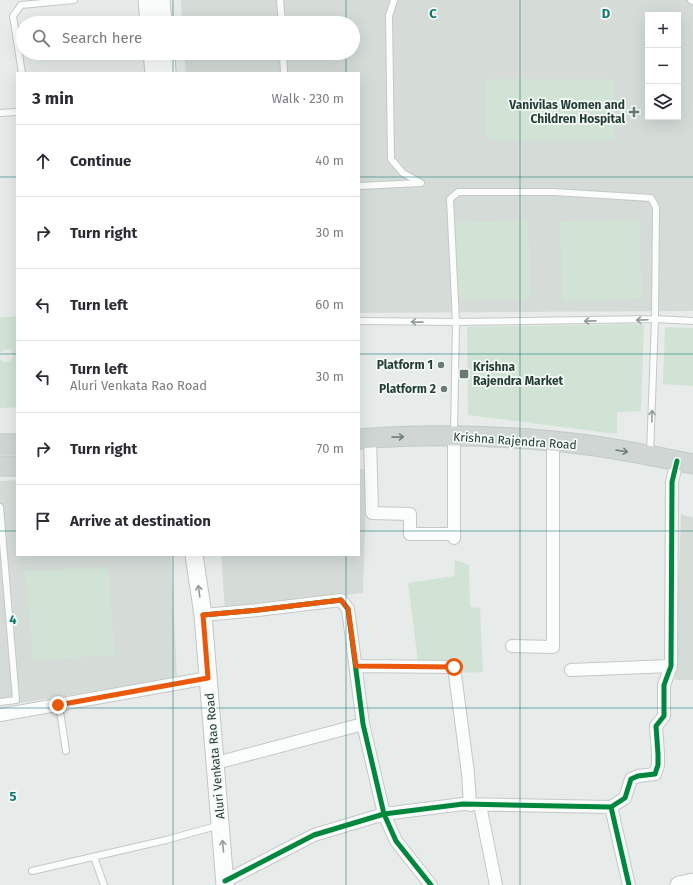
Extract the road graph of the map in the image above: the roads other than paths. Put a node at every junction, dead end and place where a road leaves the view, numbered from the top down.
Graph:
1 (74, 0) edge
2 (147, 0) edge
3 (161, 0) edge
4 (280, 0) edge
5 (394, 0) edge
6 (148, 16) edge
7 (162, 16) edge
8 (281, 16) edge
9 (16, 35) edge
10 (20, 60) edge
11 (153, 60) edge
12 (166, 60) edge
13 (283, 60) edge
14 (22, 72) edge
15 (154, 72) edge
16 (167, 72) edge
17 (284, 72) edge
18 (16, 112) edge
19 (0, 113) edge
20 (360, 186) edge
21 (656, 319) junction
22 (360, 321) edge
23 (693, 321) edge
24 (456, 322) junction
25 (454, 436) junction
26 (365, 438) edge
27 (553, 441) junction
28 (0, 444) edge
29 (16, 444) edge
30 (650, 455) junction
31 (685, 462) edge
32 (0, 466) edge
33 (16, 466) edge
34 (0, 507) edge
35 (194, 556) edge
36 (203, 615) junction
37 (512, 646) dead end
38 (356, 666) junction
39 (671, 666) junction
40 (571, 670) dead end
41 (208, 678) junction
42 (0, 702) edge
43 (58, 705) junction
44 (0, 715) edge
45 (363, 724) junction
46 (66, 751) dead end
47 (216, 763) junction
48 (475, 805) junction
49 (611, 807) junction
50 (384, 814) junction
51 (221, 825) junction
52 (94, 857) junction
53 (32, 871) dead end
54 (693, 882) edge
55 (225, 883) edge
56 (104, 885) edge
57 (431, 885) edge
58 (496, 885) edge
59 (629, 885) edge
60 (680, 885) edge

1 - 9 lane
2 - 6 main road
3 - 7 main road
4 - 8 lane
5 - 20 lane
10 - 14 lane
11 - 15 main road
12 - 16 main road
13 - 17 lane
18 - 19 lane
21 - 23 lane
21 -> 24 lane
21 - 24 lane
30 -> 21 lane
24 -> 22 lane
24 - 25 lane
26 -> 25 main road, Krishna Rajendra Road
25 - 26 street
25 - 27 main road, Krishna Rajendra Road
27 -> 30 main road, Krishna Rajendra Road
27 - 37 street
28 - 29 main road
30 - 31 main road, Krishna Rajendra Road
31 - 39 street
32 - 33 main road
34 - 42 lane
36 -> 35 main road, Aluri Venkata Rao Road
36 - 38 street
36 - 41 main road, Aluri Venkata Rao Road
38 - 45 street
38 - 48 street
39 - 40 street
39 - 49 street
41 - 43 street
41 - 47 main road, Aluri Venkata Rao Road
43 - 44 street
43 - 46 lane
45 - 47 street
45 - 50 street
47 - 51 main road, Aluri Venkata Rao Road
48 - 49 street
48 - 50 street
48 - 58 street
49 - 59 street
50 - 55 street
50 - 57 street
51 - 52 lane
55 -> 51 main road, Aluri Venkata Rao Road
52 - 53 lane
52 - 56 lane
54 - 60 main road

